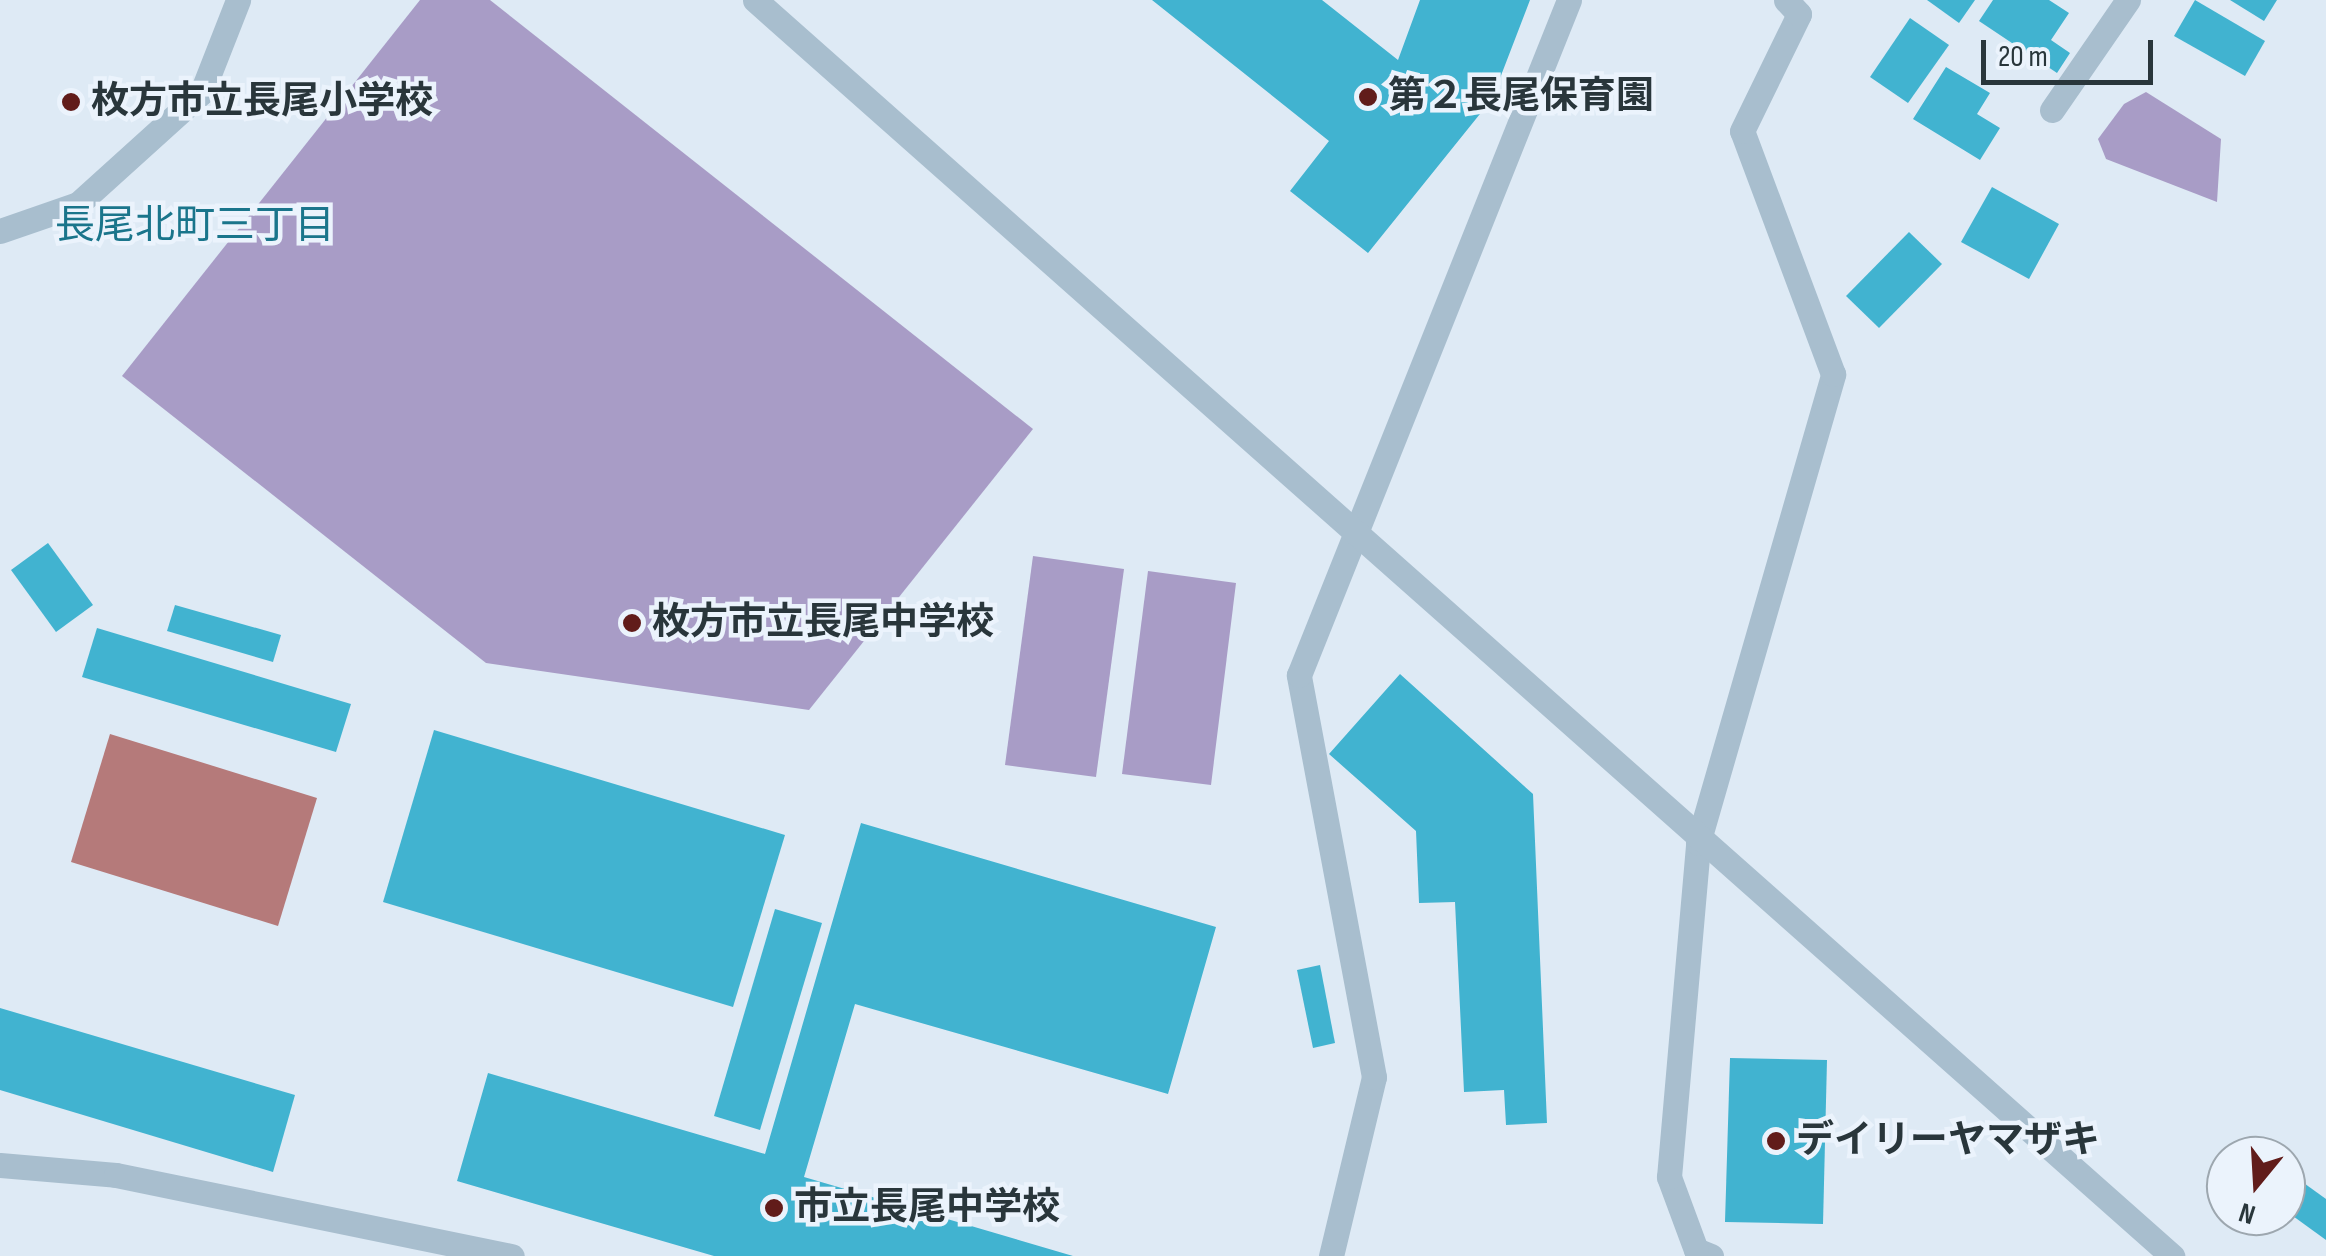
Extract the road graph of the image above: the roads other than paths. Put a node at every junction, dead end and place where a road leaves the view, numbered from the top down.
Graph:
1 (238, 0) edge
2 (755, 0) edge
3 (1569, 0) edge
4 (1786, 0) edge
5 (2128, 0) edge
6 (2052, 110) dead end
7 (0, 231) edge
8 (1356, 526) junction
9 (1698, 843) junction
10 (0, 1165) edge
11 (512, 1256) edge
12 (1331, 1256) edge
13 (1711, 1256) edge
14 (2172, 1256) edge

1 - 7 street
2 - 8 street
3 - 8 street
4 - 9 street
5 - 6 street
8 - 9 street
8 - 12 street
9 - 13 street
9 - 14 street
10 - 11 street

